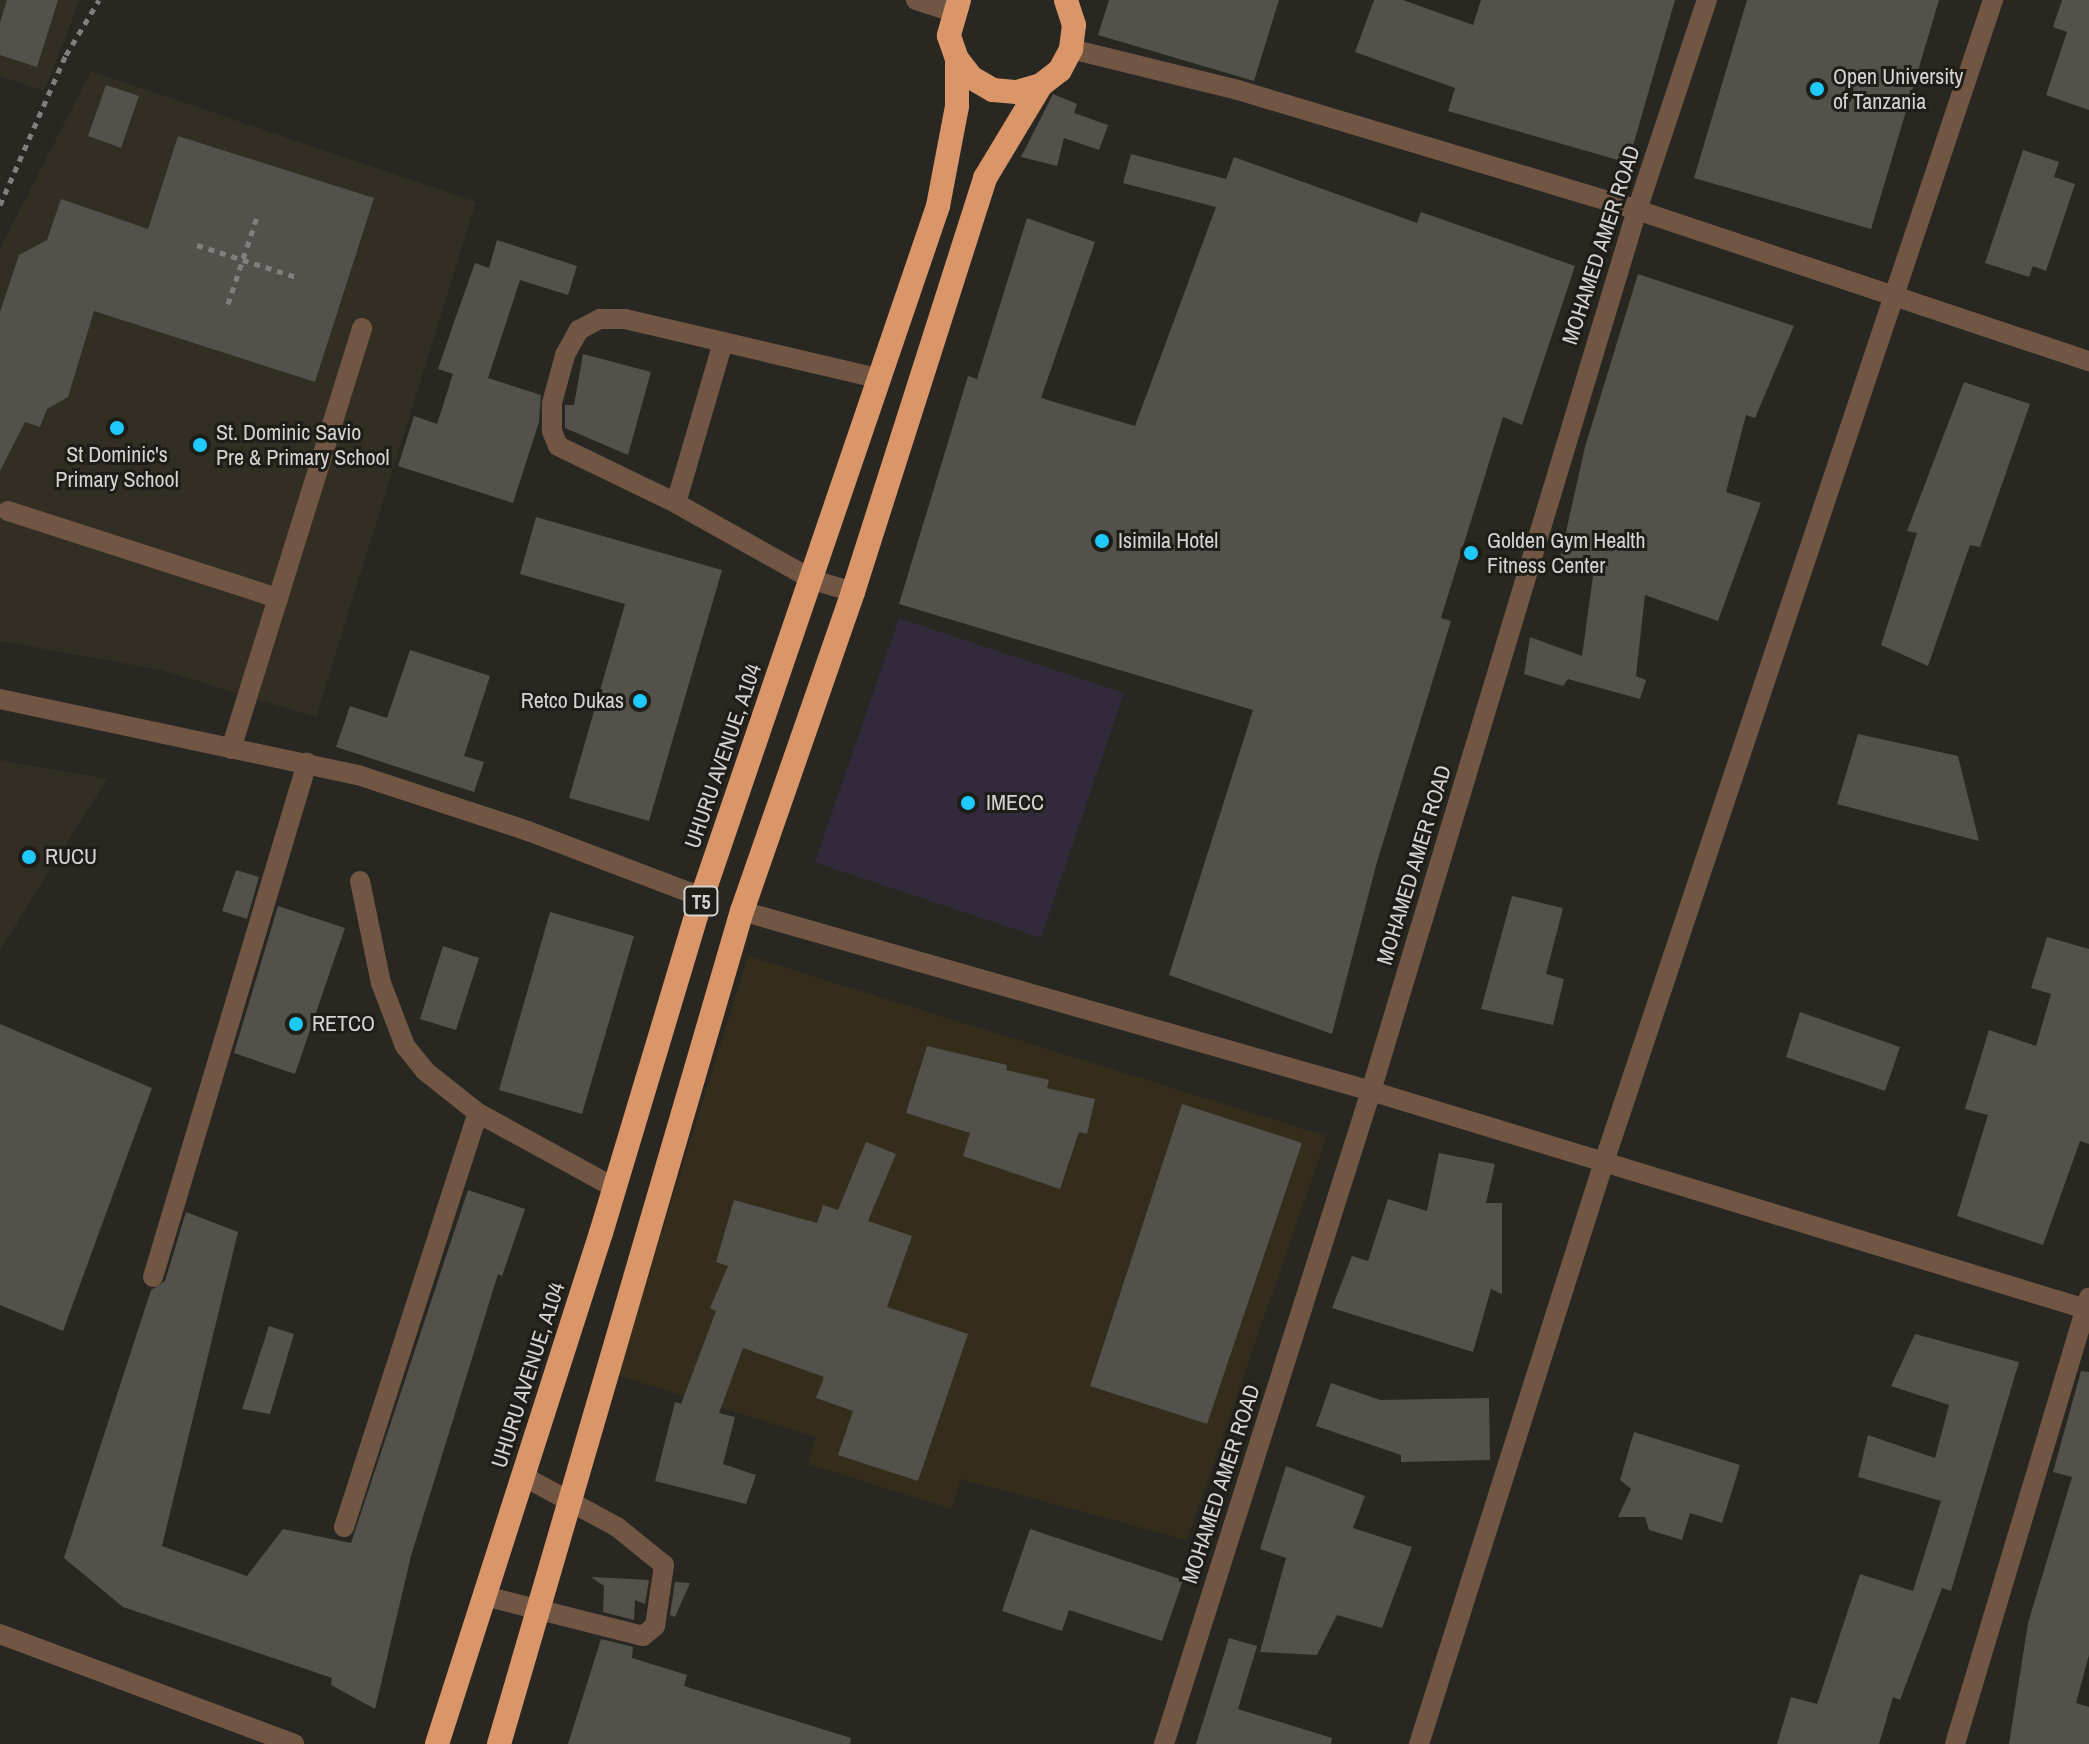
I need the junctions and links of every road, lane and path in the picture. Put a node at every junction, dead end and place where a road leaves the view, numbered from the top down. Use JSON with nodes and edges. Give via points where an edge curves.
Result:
{"nodes":[{"id":1,"x":99,"y":0,"type":"edge"},
{"id":2,"x":916,"y":0,"type":"edge"},
{"id":3,"x":1066,"y":0,"type":"edge"},
{"id":4,"x":1072,"y":0,"type":"edge"},
{"id":5,"x":1707,"y":0,"type":"edge"},
{"id":6,"x":1993,"y":0,"type":"edge"},
{"id":7,"x":956,"y":6,"type":"edge"},
{"id":8,"x":1072,"y":37,"type":"junction"},
{"id":9,"x":957,"y":59,"type":"junction"},
{"id":10,"x":1041,"y":85,"type":"junction"},
{"id":11,"x":0,"y":205,"type":"edge"},
{"id":12,"x":1637,"y":210,"type":"junction"},
{"id":13,"x":257,"y":217,"type":"dead end"},
{"id":14,"x":197,"y":245,"type":"dead end"},
{"id":15,"x":243,"y":261,"type":"junction"},
{"id":16,"x":296,"y":277,"type":"dead end"},
{"id":17,"x":1895,"y":294,"type":"junction"},
{"id":18,"x":228,"y":304,"type":"dead end"},
{"id":19,"x":362,"y":328,"type":"dead end"},
{"id":20,"x":723,"y":342,"type":"junction"},
{"id":21,"x":2089,"y":361,"type":"edge"},
{"id":22,"x":880,"y":379,"type":"junction"},
{"id":23,"x":676,"y":503,"type":"junction"},
{"id":24,"x":8,"y":511,"type":"dead end"},
{"id":25,"x":813,"y":580,"type":"junction"},
{"id":26,"x":853,"y":592,"type":"junction"},
{"id":27,"x":278,"y":598,"type":"junction"},
{"id":28,"x":0,"y":699,"type":"edge"},
{"id":29,"x":231,"y":749,"type":"junction"},
{"id":30,"x":307,"y":763,"type":"junction"},
{"id":31,"x":360,"y":881,"type":"dead end"},
{"id":32,"x":702,"y":897,"type":"junction"},
{"id":33,"x":742,"y":911,"type":"junction"},
{"id":34,"x":1371,"y":1091,"type":"junction"},
{"id":35,"x":478,"y":1113,"type":"junction"},
{"id":36,"x":1603,"y":1165,"type":"junction"},
{"id":37,"x":613,"y":1187,"type":"junction"},
{"id":38,"x":153,"y":1277,"type":"dead end"},
{"id":39,"x":2088,"y":1306,"type":"edge"},
{"id":40,"x":523,"y":1476,"type":"junction"},
{"id":41,"x":569,"y":1497,"type":"junction"},
{"id":42,"x":344,"y":1527,"type":"dead end"},
{"id":43,"x":485,"y":1596,"type":"junction"},
{"id":44,"x":536,"y":1612,"type":"junction"},
{"id":45,"x":0,"y":1634,"type":"edge"},
{"id":46,"x":294,"y":1744,"type":"edge"},
{"id":47,"x":437,"y":1744,"type":"edge"},
{"id":48,"x":499,"y":1744,"type":"edge"},
{"id":49,"x":1164,"y":1744,"type":"edge"},
{"id":50,"x":1419,"y":1744,"type":"edge"},
{"id":51,"x":1955,"y":1744,"type":"edge"}],
"edges":[{"from":1,"to":11,"type":"path","via":[[66,55]]},
{"from":2,"to":7,"type":"street"},
{"from":3,"to":8,"type":"highway"},
{"from":4,"to":8,"type":"highway"},
{"from":5,"to":12,"type":"street","name":"MOHAMED AMER ROAD"},
{"from":6,"to":17,"type":"street"},
{"from":7,"to":9,"type":"highway","name":"UHURU AVENUE, A104","via":[[949,36]]},
{"from":8,"to":10,"type":"highway","via":[[1060,70]]},
{"from":8,"to":12,"type":"street"},
{"from":9,"to":10,"type":"highway","via":[[972,78],[993,90],[1017,92]]},
{"from":9,"to":22,"type":"highway","name":"UHURU AVENUE, A104","number":"T5","via":[[949,161]]},
{"from":10,"to":26,"type":"highway","number":"T5","via":[[985,178]]},
{"from":12,"to":17,"type":"street"},
{"from":12,"to":34,"type":"street","name":"MOHAMED AMER ROAD"},
{"from":13,"to":15,"type":"path"},
{"from":14,"to":15,"type":"path"},
{"from":15,"to":16,"type":"path"},
{"from":15,"to":18,"type":"path"},
{"from":17,"to":21,"type":"street"},
{"from":17,"to":36,"type":"street"},
{"from":19,"to":27,"type":"street"},
{"from":20,"to":22,"type":"street"},
{"from":20,"to":23,"type":"street"},
{"from":20,"to":23,"type":"street","via":[[625,319],[600,319],[579,330],[565,355],[552,403],[558,446]]},
{"from":22,"to":25,"type":"highway","name":"UHURU AVENUE, A104","number":"T5"},
{"from":23,"to":25,"type":"street"},
{"from":24,"to":27,"type":"street"},
{"from":25,"to":26,"type":"street"},
{"from":25,"to":32,"type":"highway","name":"UHURU AVENUE, A104","number":"T5"},
{"from":26,"to":33,"type":"highway","number":"T5"},
{"from":27,"to":29,"type":"street"},
{"from":28,"to":29,"type":"street"},
{"from":29,"to":30,"type":"street"},
{"from":30,"to":32,"type":"street","via":[[528,831]]},
{"from":30,"to":38,"type":"street"},
{"from":31,"to":35,"type":"street","via":[[381,983],[405,1046],[425,1071]]},
{"from":32,"to":37,"type":"highway","name":"UHURU AVENUE, A104","number":"T5"},
{"from":33,"to":34,"type":"street"},
{"from":33,"to":41,"type":"highway","number":"T5"},
{"from":34,"to":36,"type":"street"},
{"from":34,"to":49,"type":"street","name":"MOHAMED AMER ROAD"},
{"from":35,"to":37,"type":"street"},
{"from":35,"to":42,"type":"street"},
{"from":36,"to":39,"type":"street"},
{"from":36,"to":50,"type":"street"},
{"from":37,"to":40,"type":"highway","name":"UHURU AVENUE, A104","number":"T5"},
{"from":39,"to":51,"type":"street"},
{"from":40,"to":41,"type":"street"},
{"from":40,"to":43,"type":"highway","name":"UHURU AVENUE, A104","number":"T5"},
{"from":41,"to":44,"type":"highway","number":"T5"},
{"from":41,"to":44,"type":"street","via":[[664,1565],[655,1626],[643,1636]]},
{"from":43,"to":44,"type":"street"},
{"from":43,"to":47,"type":"highway","name":"UHURU AVENUE, A104","number":"T5"},
{"from":44,"to":48,"type":"highway","number":"T5"},
{"from":45,"to":46,"type":"street"}]}
